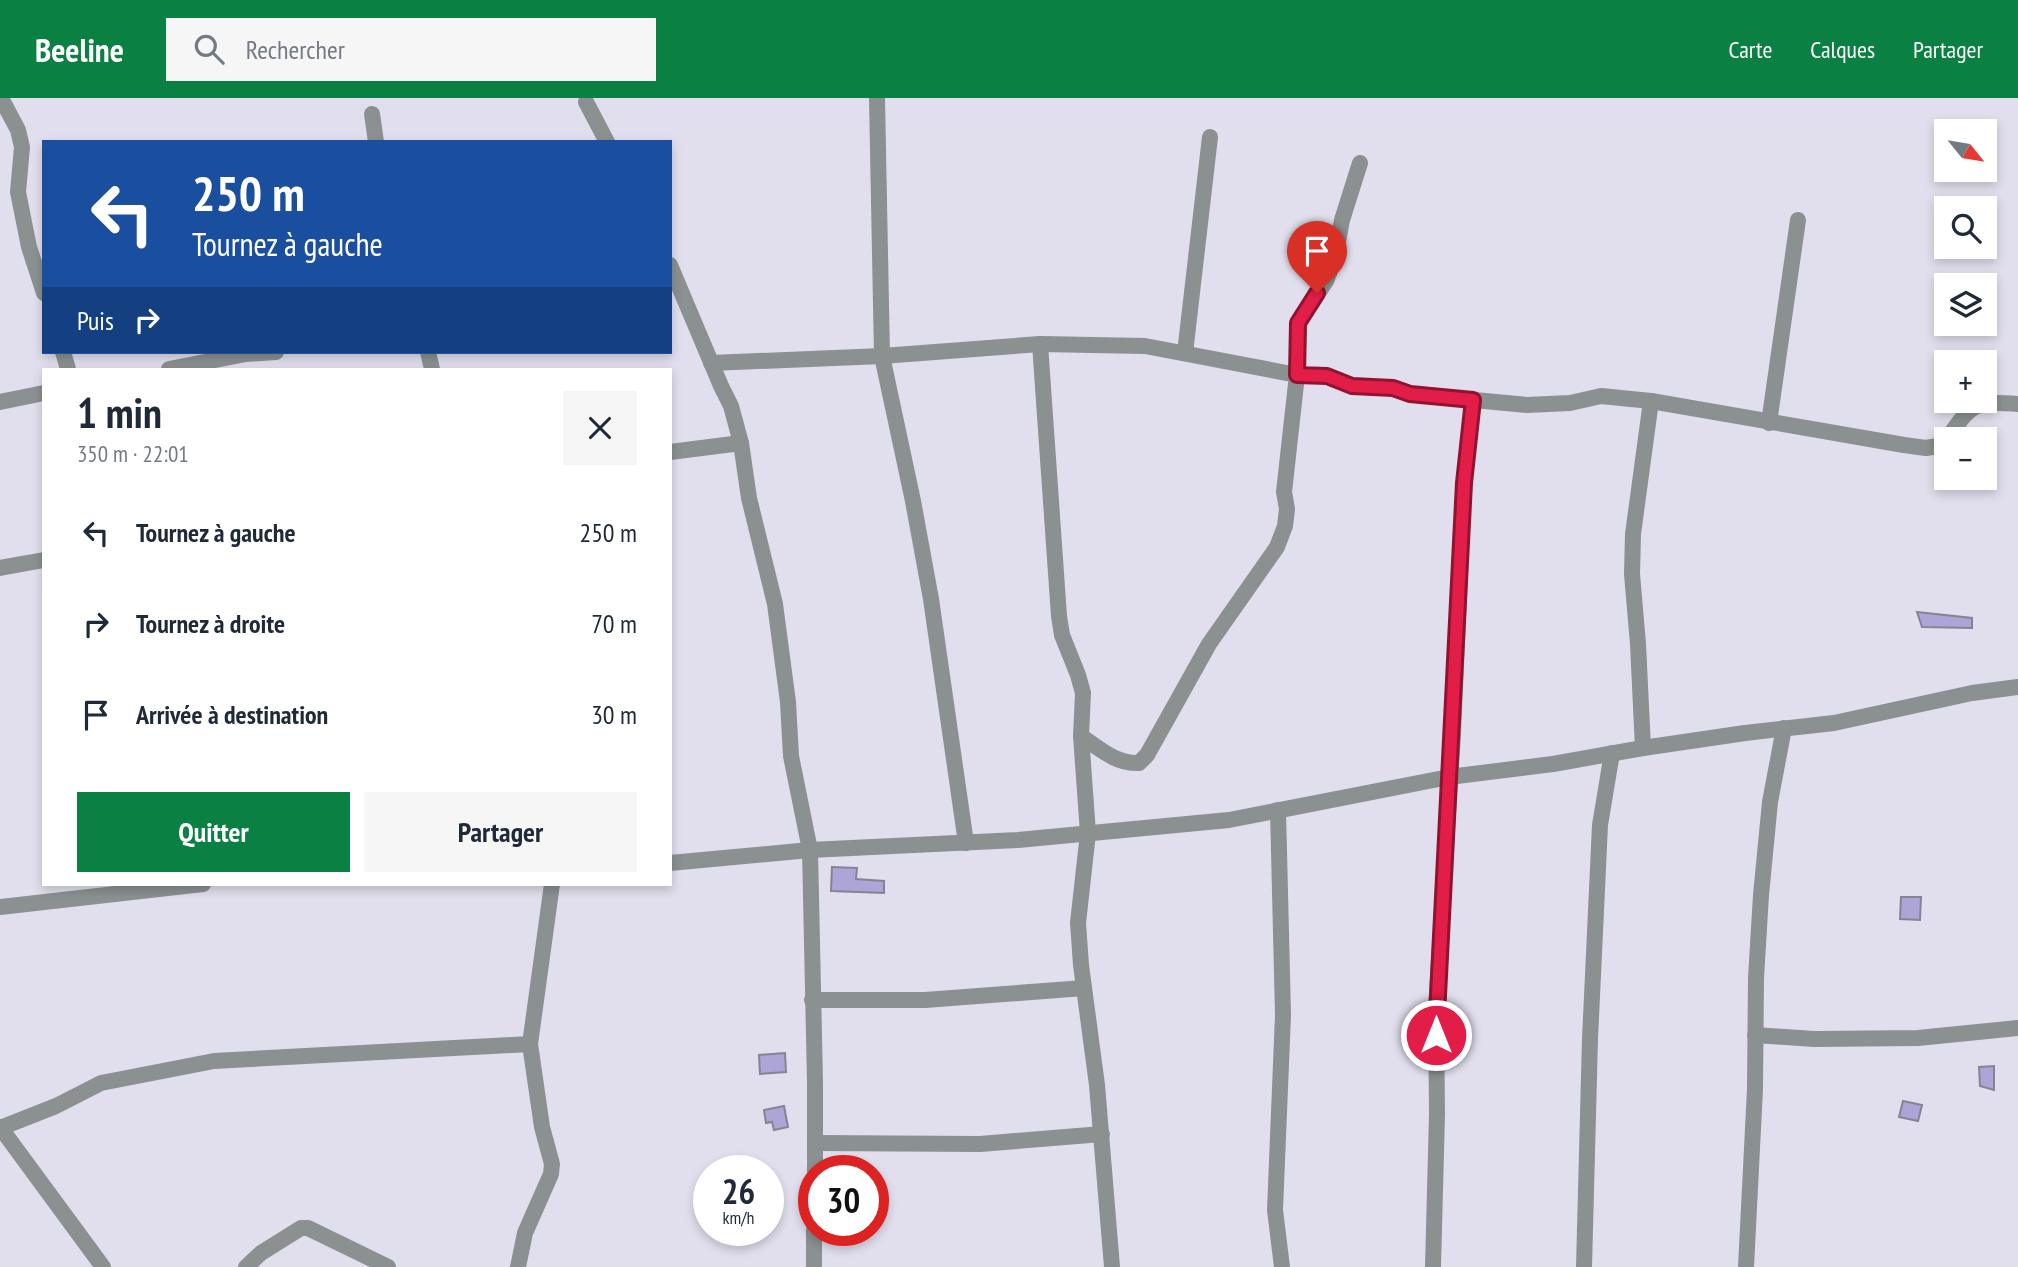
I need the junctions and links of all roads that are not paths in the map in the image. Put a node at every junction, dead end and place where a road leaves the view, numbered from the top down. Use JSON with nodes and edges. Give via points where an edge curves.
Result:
{"nodes":[{"id":1,"x":1,"y":98,"type":"edge"},
{"id":2,"x":877,"y":98,"type":"edge"},
{"id":3,"x":586,"y":102,"type":"dead end"},
{"id":4,"x":372,"y":114,"type":"dead end"},
{"id":5,"x":1210,"y":137,"type":"dead end"},
{"id":6,"x":376,"y":140,"type":"edge"},
{"id":7,"x":606,"y":140,"type":"edge"},
{"id":8,"x":1360,"y":163,"type":"dead end"},
{"id":9,"x":1798,"y":220,"type":"dead end"},
{"id":10,"x":672,"y":270,"type":"edge"},
{"id":11,"x":42,"y":287,"type":"edge"},
{"id":12,"x":1040,"y":344,"type":"junction"},
{"id":13,"x":1185,"y":353,"type":"junction"},
{"id":14,"x":270,"y":354,"type":"edge"},
{"id":15,"x":882,"y":356,"type":"junction"},
{"id":16,"x":247,"y":362,"type":"edge"},
{"id":17,"x":711,"y":363,"type":"junction"},
{"id":18,"x":180,"y":368,"type":"edge"},
{"id":19,"x":1297,"y":375,"type":"junction"},
{"id":20,"x":42,"y":393,"type":"edge"},
{"id":21,"x":1473,"y":400,"type":"junction"},
{"id":22,"x":1651,"y":401,"type":"junction"},
{"id":23,"x":0,"y":402,"type":"edge"},
{"id":24,"x":2018,"y":404,"type":"edge"},
{"id":25,"x":1769,"y":423,"type":"junction"},
{"id":26,"x":1956,"y":427,"type":"edge"},
{"id":27,"x":741,"y":443,"type":"junction"},
{"id":28,"x":1934,"y":447,"type":"edge"},
{"id":29,"x":672,"y":452,"type":"edge"},
{"id":30,"x":42,"y":559,"type":"edge"},
{"id":31,"x":0,"y":568,"type":"edge"},
{"id":32,"x":2018,"y":687,"type":"edge"},
{"id":33,"x":1784,"y":728,"type":"junction"},
{"id":34,"x":1082,"y":736,"type":"junction"},
{"id":35,"x":1643,"y":748,"type":"junction"},
{"id":36,"x":1612,"y":753,"type":"junction"},
{"id":37,"x":1449,"y":777,"type":"junction"},
{"id":38,"x":1279,"y":810,"type":"junction"},
{"id":39,"x":1088,"y":833,"type":"junction"},
{"id":40,"x":966,"y":843,"type":"junction"},
{"id":41,"x":810,"y":850,"type":"junction"},
{"id":42,"x":672,"y":863,"type":"edge"},
{"id":43,"x":185,"y":886,"type":"edge"},
{"id":44,"x":552,"y":886,"type":"edge"},
{"id":45,"x":0,"y":907,"type":"edge"},
{"id":46,"x":1084,"y":988,"type":"junction"},
{"id":47,"x":812,"y":1000,"type":"junction"},
{"id":48,"x":2018,"y":1028,"type":"edge"},
{"id":49,"x":1755,"y":1035,"type":"junction"},
{"id":50,"x":530,"y":1044,"type":"junction"},
{"id":51,"x":0,"y":1127,"type":"edge"},
{"id":52,"x":1102,"y":1134,"type":"junction"},
{"id":53,"x":815,"y":1143,"type":"junction"},
{"id":54,"x":815,"y":1155,"type":"edge"},
{"id":55,"x":814,"y":1246,"type":"edge"},
{"id":56,"x":103,"y":1267,"type":"edge"},
{"id":57,"x":246,"y":1267,"type":"edge"},
{"id":58,"x":388,"y":1267,"type":"edge"},
{"id":59,"x":518,"y":1267,"type":"edge"},
{"id":60,"x":814,"y":1267,"type":"edge"},
{"id":61,"x":1112,"y":1267,"type":"edge"},
{"id":62,"x":1282,"y":1267,"type":"edge"},
{"id":63,"x":1433,"y":1267,"type":"edge"},
{"id":64,"x":1584,"y":1267,"type":"edge"},
{"id":65,"x":1746,"y":1267,"type":"edge"}],
"edges":[{"from":1,"to":11,"type":"street","via":[[22,147],[18,192]]},
{"from":2,"to":15,"type":"street"},
{"from":3,"to":7,"type":"street"},
{"from":4,"to":6,"type":"street"},
{"from":5,"to":13,"type":"street"},
{"from":8,"to":19,"type":"street","via":[[1335,258],[1326,281],[1298,323]]},
{"from":9,"to":25,"type":"street"},
{"from":10,"to":17,"type":"street"},
{"from":12,"to":13,"type":"street","via":[[1145,346]]},
{"from":12,"to":15,"type":"street"},
{"from":12,"to":34,"type":"street","via":[[1059,615],[1083,693]]},
{"from":13,"to":19,"type":"street"},
{"from":14,"to":16,"type":"street"},
{"from":15,"to":17,"type":"street"},
{"from":15,"to":40,"type":"street","via":[[931,599]]},
{"from":16,"to":18,"type":"street"},
{"from":17,"to":27,"type":"street","via":[[732,406]]},
{"from":19,"to":21,"type":"street"},
{"from":19,"to":34,"type":"street","via":[[1284,492],[1287,509],[1277,547],[1209,644],[1139,763],[1114,758]]},
{"from":20,"to":23,"type":"street"},
{"from":21,"to":22,"type":"street","via":[[1527,405],[1601,396]]},
{"from":21,"to":37,"type":"street","via":[[1464,483]]},
{"from":22,"to":25,"type":"street"},
{"from":22,"to":35,"type":"street","via":[[1632,574]]},
{"from":24,"to":26,"type":"street","via":[[1986,402],[1970,408]]},
{"from":25,"to":28,"type":"street"},
{"from":27,"to":29,"type":"street"},
{"from":27,"to":41,"type":"street","via":[[749,498],[775,604],[791,756]]},
{"from":30,"to":31,"type":"street"},
{"from":32,"to":33,"type":"street","via":[[1834,723]]},
{"from":33,"to":35,"type":"street"},
{"from":33,"to":49,"type":"street","via":[[1770,802],[1761,894]]},
{"from":34,"to":39,"type":"street"},
{"from":35,"to":36,"type":"street"},
{"from":36,"to":37,"type":"street"},
{"from":36,"to":64,"type":"street","via":[[1600,825]]},
{"from":37,"to":38,"type":"street"},
{"from":37,"to":63,"type":"street","via":[[1436,1009]]},
{"from":38,"to":39,"type":"street","via":[[1229,820]]},
{"from":38,"to":62,"type":"street","via":[[1283,1015],[1275,1210]]},
{"from":39,"to":40,"type":"street"},
{"from":39,"to":46,"type":"street","via":[[1078,923]]},
{"from":40,"to":41,"type":"street"},
{"from":41,"to":42,"type":"street"},
{"from":41,"to":47,"type":"street"},
{"from":43,"to":45,"type":"street"},
{"from":44,"to":50,"type":"street"},
{"from":46,"to":47,"type":"street","via":[[925,1000]]},
{"from":46,"to":52,"type":"street"},
{"from":47,"to":53,"type":"street"},
{"from":48,"to":49,"type":"street","via":[[1918,1038]]},
{"from":49,"to":65,"type":"street"},
{"from":50,"to":51,"type":"street","via":[[214,1060],[101,1083]]},
{"from":50,"to":59,"type":"street","via":[[552,1164],[525,1233]]},
{"from":51,"to":56,"type":"street"},
{"from":52,"to":53,"type":"street","via":[[980,1144]]},
{"from":52,"to":61,"type":"street"},
{"from":53,"to":54,"type":"street"},
{"from":55,"to":60,"type":"street"},
{"from":57,"to":58,"type":"street","via":[[301,1228]]}]}
